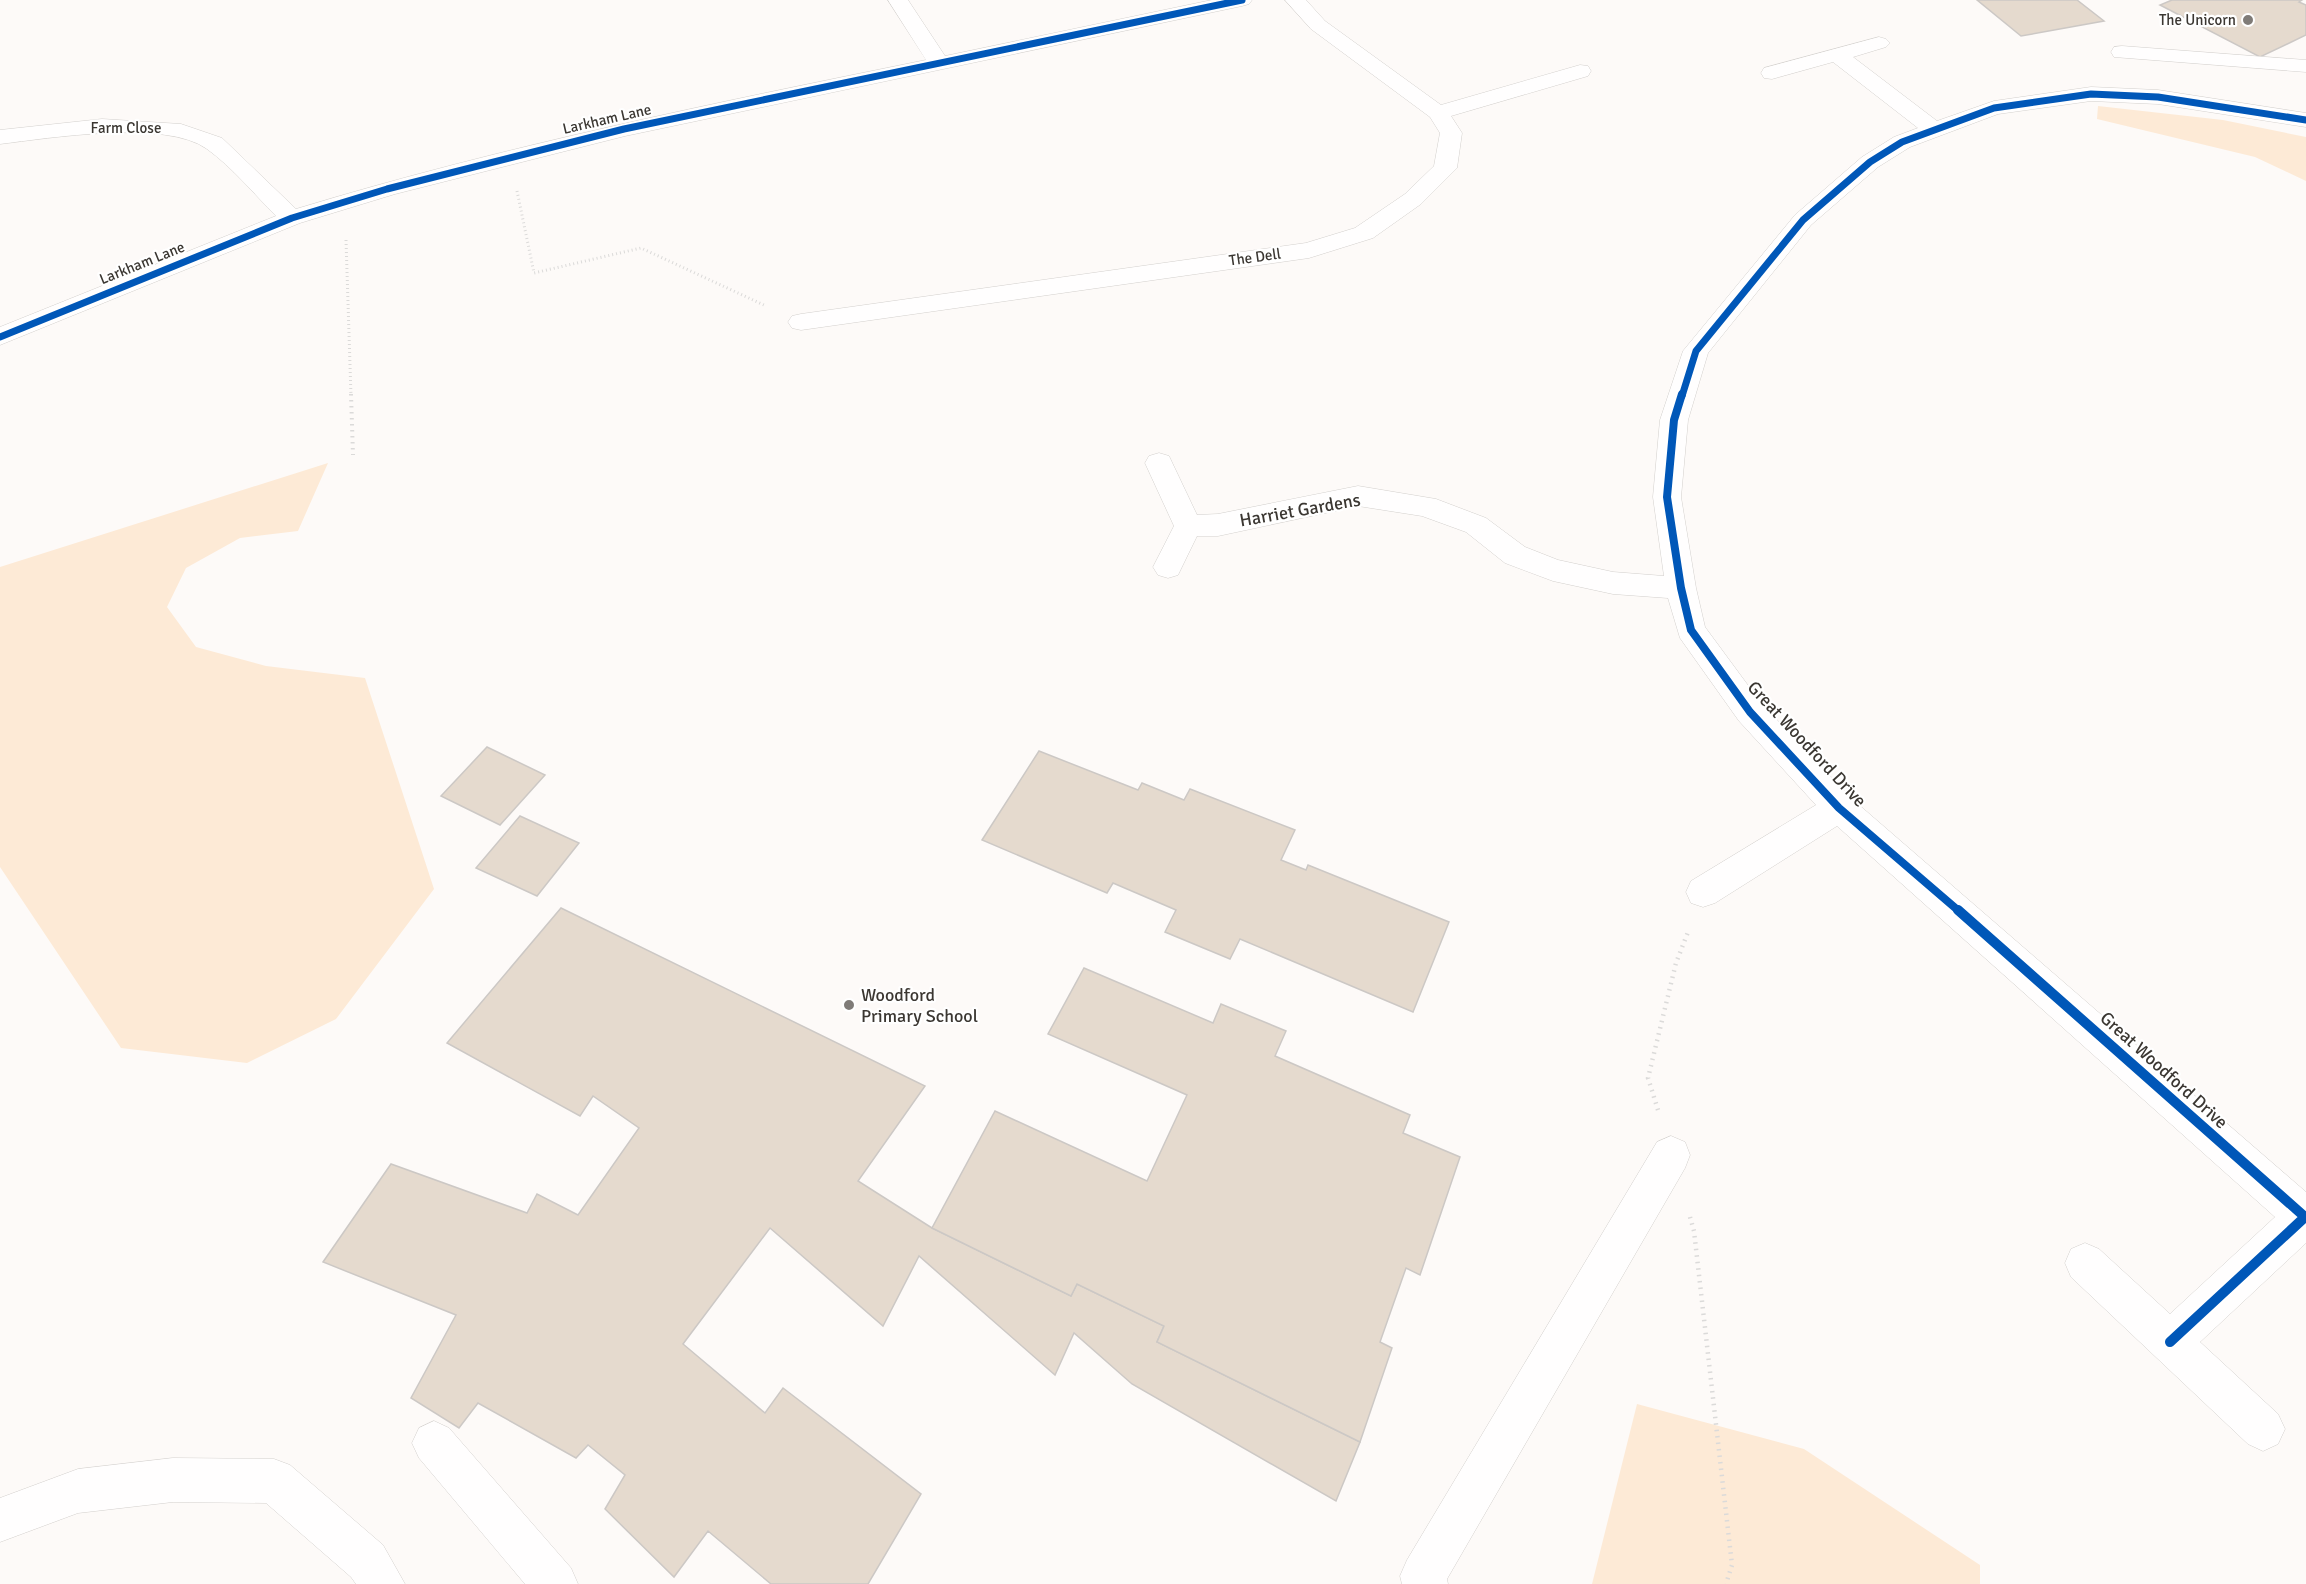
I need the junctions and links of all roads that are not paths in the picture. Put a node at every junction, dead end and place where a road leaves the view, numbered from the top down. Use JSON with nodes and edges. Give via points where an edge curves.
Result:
{"nodes":[{"id":1,"x":898,"y":0,"type":"edge"},
{"id":2,"x":1242,"y":0,"type":"edge"},
{"id":3,"x":1295,"y":0,"type":"edge"},
{"id":4,"x":1879,"y":43,"type":"dead end"},
{"id":5,"x":2122,"y":52,"type":"dead end"},
{"id":6,"x":1837,"y":55,"type":"junction"},
{"id":7,"x":939,"y":63,"type":"junction"},
{"id":8,"x":2306,"y":66,"type":"edge"},
{"id":9,"x":1580,"y":71,"type":"dead end"},
{"id":10,"x":1772,"y":73,"type":"dead end"},
{"id":11,"x":1438,"y":113,"type":"junction"},
{"id":12,"x":2306,"y":120,"type":"edge"},
{"id":13,"x":1933,"y":129,"type":"junction"},
{"id":14,"x":0,"y":137,"type":"edge"},
{"id":15,"x":292,"y":218,"type":"junction"},
{"id":16,"x":801,"y":322,"type":"road end"},
{"id":17,"x":0,"y":337,"type":"edge"},
{"id":18,"x":1159,"y":463,"type":"dead end"},
{"id":19,"x":1188,"y":526,"type":"junction"},
{"id":20,"x":1168,"y":567,"type":"dead end"},
{"id":21,"x":1681,"y":588,"type":"junction"},
{"id":22,"x":1839,"y":808,"type":"junction"},
{"id":23,"x":1703,"y":892,"type":"road end"},
{"id":24,"x":1671,"y":1155,"type":"road end"},
{"id":25,"x":2305,"y":1218,"type":"edge"},
{"id":26,"x":2085,"y":1263,"type":"dead end"},
{"id":27,"x":2170,"y":1342,"type":"junction"},
{"id":28,"x":2264,"y":1429,"type":"dead end"},
{"id":29,"x":434,"y":1443,"type":"dead end"},
{"id":30,"x":0,"y":1520,"type":"edge"},
{"id":31,"x":382,"y":1584,"type":"edge"},
{"id":32,"x":555,"y":1584,"type":"edge"},
{"id":33,"x":1425,"y":1584,"type":"edge"}],
"edges":[{"from":1,"to":7,"type":"street"},
{"from":2,"to":7,"type":"street","name":"Larkham Lane","via":[[1116,16]]},
{"from":3,"to":11,"type":"street","via":[[1318,25]]},
{"from":4,"to":6,"type":"street"},
{"from":5,"to":8,"type":"street"},
{"from":6,"to":10,"type":"street"},
{"from":6,"to":13,"type":"street"},
{"from":7,"to":15,"type":"street","name":"Larkham Lane","via":[[624,129]]},
{"from":9,"to":11,"type":"street"},
{"from":11,"to":16,"type":"street","name":"The Dell","via":[[1450,133],[1445,168],[1413,199],[1365,233],[1309,250]]},
{"from":12,"to":13,"type":"street","name":"Great Woodford Drive","via":[[2158,97],[2091,94],[1994,108]]},
{"from":13,"to":21,"type":"street","name":"Great Woodford Drive","via":[[1870,162],[1803,220],[1696,351],[1674,420],[1667,497]]},
{"from":14,"to":15,"type":"street","name":"Farm Close","via":[[102,126],[173,129],[214,143]]},
{"from":15,"to":17,"type":"street","name":"Larkham Lane"},
{"from":18,"to":19,"type":"street"},
{"from":19,"to":20,"type":"street"},
{"from":19,"to":21,"type":"street","name":"Harriet Gardens","via":[[1218,525],[1358,496],[1436,510],[1476,525],[1515,555],[1553,570],[1613,584]]},
{"from":21,"to":22,"type":"street","name":"Great Woodford Drive","via":[[1691,630],[1750,712]]},
{"from":22,"to":23,"type":"street"},
{"from":22,"to":25,"type":"street","name":"Great Woodford Drive"},
{"from":24,"to":33,"type":"street","via":[[1423,1576]]},
{"from":25,"to":27,"type":"street","name":"Great Woodford Drive"},
{"from":26,"to":27,"type":"street"},
{"from":27,"to":28,"type":"street"},
{"from":29,"to":32,"type":"street"},
{"from":30,"to":31,"type":"street","via":[[78,1491],[174,1480],[274,1480],[367,1561]]}]}
